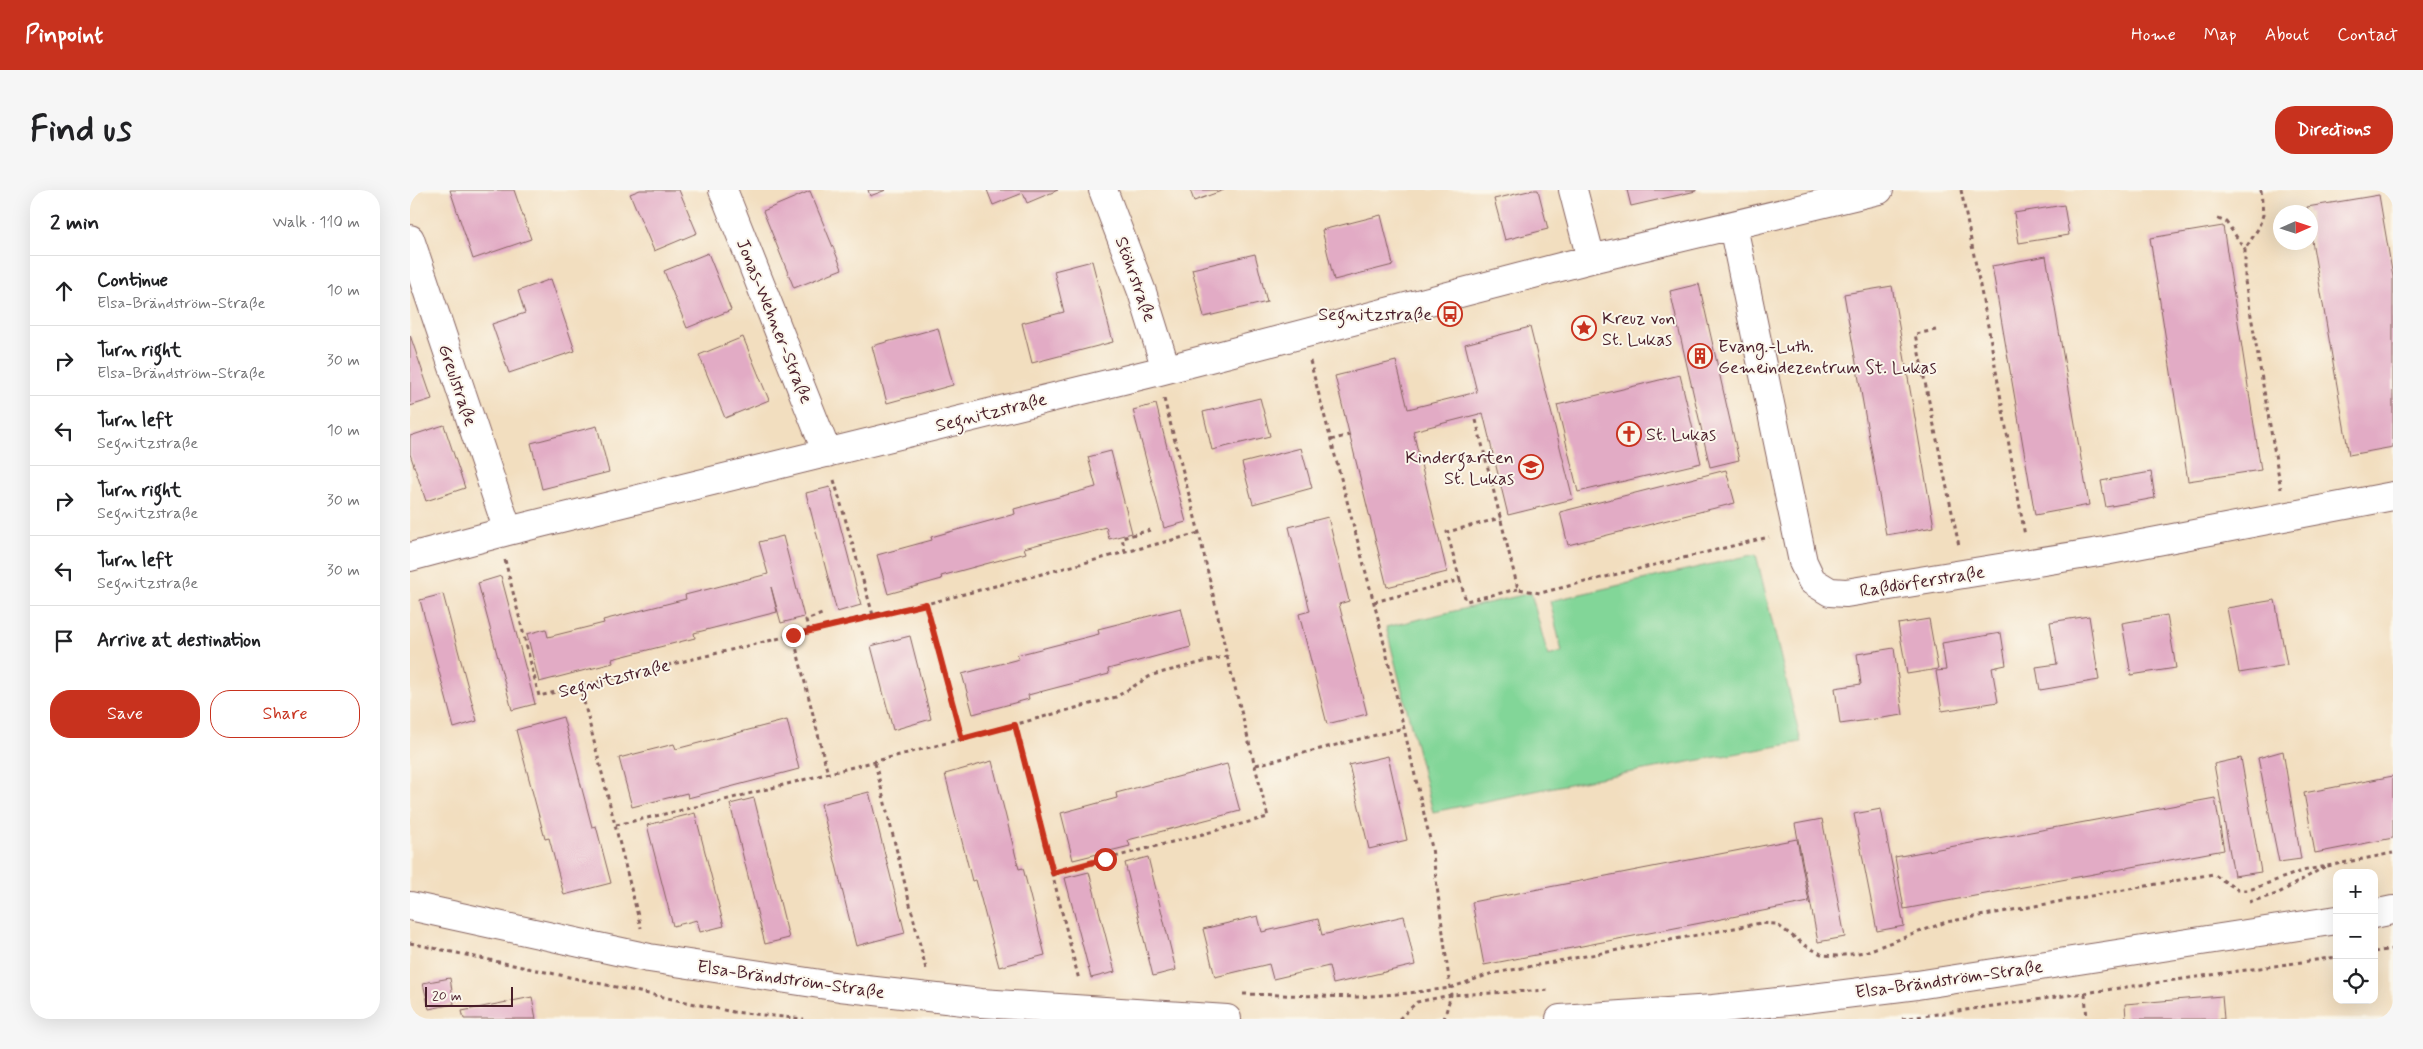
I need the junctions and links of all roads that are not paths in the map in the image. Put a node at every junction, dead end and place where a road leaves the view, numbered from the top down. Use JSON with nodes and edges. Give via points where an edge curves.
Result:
{"nodes":[{"id":1,"x":723,"y":190,"type":"edge"},
{"id":2,"x":1103,"y":190,"type":"edge"},
{"id":3,"x":1573,"y":190,"type":"edge"},
{"id":4,"x":1878,"y":190,"type":"edge"},
{"id":5,"x":1733,"y":226,"type":"junction"},
{"id":6,"x":410,"y":238,"type":"edge"},
{"id":7,"x":1591,"y":259,"type":"junction"},
{"id":8,"x":1161,"y":370,"type":"junction"},
{"id":9,"x":827,"y":453,"type":"junction"},
{"id":10,"x":2393,"y":496,"type":"edge"},
{"id":11,"x":503,"y":532,"type":"junction"},
{"id":12,"x":410,"y":557,"type":"edge"},
{"id":13,"x":410,"y":906,"type":"edge"},
{"id":14,"x":2393,"y":910,"type":"edge"},
{"id":15,"x":2378,"y":913,"type":"edge"},
{"id":16,"x":2333,"y":921,"type":"edge"},
{"id":17,"x":980,"y":1011,"type":"edge"},
{"id":18,"x":1227,"y":1019,"type":"edge"},
{"id":19,"x":1560,"y":1019,"type":"edge"}],
"edges":[{"from":1,"to":9,"type":"street","name":"Jonas-Wehner-Straße"},
{"from":2,"to":8,"type":"street","name":"Stöhrstraße","via":[[1142,292]]},
{"from":3,"to":7,"type":"street"},
{"from":4,"to":5,"type":"street","name":"Segnitzstraße"},
{"from":5,"to":7,"type":"street","name":"Segnitzstraße"},
{"from":5,"to":10,"type":"street","name":"Raßdörferstraße","via":[[1803,562],[1812,581],[1830,592],[1846,593],[2105,551]]},
{"from":6,"to":11,"type":"street","name":"Greulstraße"},
{"from":7,"to":8,"type":"street","name":"Segnitzstraße"},
{"from":8,"to":9,"type":"street","name":"Segnitzstraße"},
{"from":9,"to":11,"type":"street","name":"Segnitzstraße"},
{"from":11,"to":12,"type":"street","name":"Segnitzstraße"},
{"from":13,"to":17,"type":"street","name":"Elsa-Brändström-Straße","via":[[649,958]]},
{"from":14,"to":15,"type":"street"},
{"from":16,"to":19,"type":"street","name":"Elsa-Brändström-Straße","via":[[1807,999]]},
{"from":17,"to":18,"type":"street","name":"Elsa-Brändström-Straße"}]}
